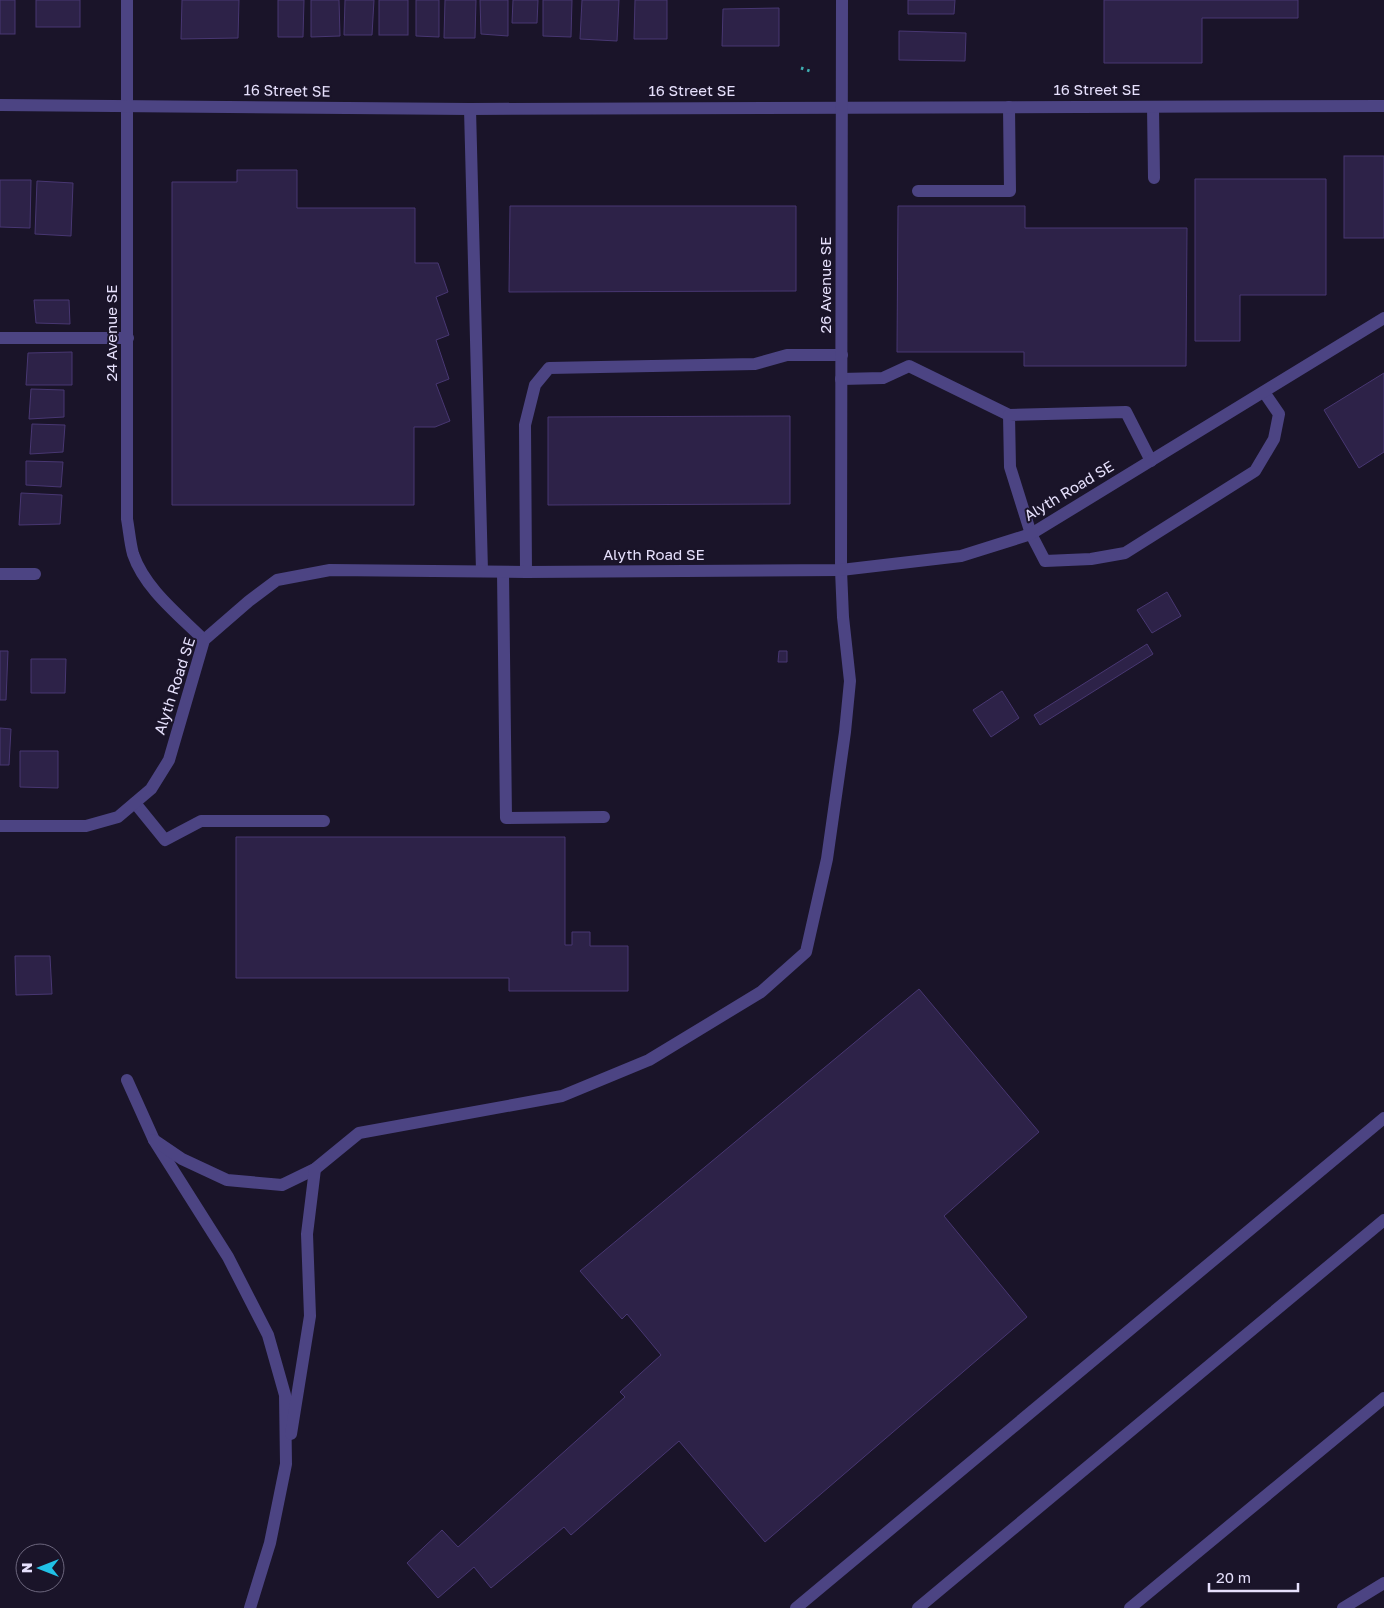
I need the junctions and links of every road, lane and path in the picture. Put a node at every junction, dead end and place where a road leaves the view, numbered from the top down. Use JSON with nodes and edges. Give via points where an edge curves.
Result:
{"nodes":[{"id":1,"x":127,"y":0,"type":"edge"},
{"id":2,"x":842,"y":0,"type":"edge"},
{"id":3,"x":801,"y":68,"type":"dead end"},
{"id":4,"x":810,"y":71,"type":"dead end"},
{"id":5,"x":0,"y":105,"type":"edge"},
{"id":6,"x":127,"y":106,"type":"junction"},
{"id":7,"x":1384,"y":106,"type":"edge"},
{"id":8,"x":842,"y":107,"type":"junction"},
{"id":9,"x":1009,"y":107,"type":"junction"},
{"id":10,"x":1153,"y":107,"type":"junction"},
{"id":11,"x":470,"y":109,"type":"junction"},
{"id":12,"x":1154,"y":178,"type":"dead end"},
{"id":13,"x":918,"y":191,"type":"dead end"},
{"id":14,"x":1384,"y":318,"type":"edge"},
{"id":15,"x":0,"y":338,"type":"edge"},
{"id":16,"x":128,"y":338,"type":"junction"},
{"id":17,"x":842,"y":354,"type":"junction"},
{"id":18,"x":841,"y":378,"type":"junction"},
{"id":19,"x":1264,"y":392,"type":"junction"},
{"id":20,"x":1009,"y":415,"type":"junction"},
{"id":21,"x":1151,"y":461,"type":"junction"},
{"id":22,"x":1031,"y":534,"type":"junction"},
{"id":23,"x":841,"y":570,"type":"junction"},
{"id":24,"x":482,"y":572,"type":"junction"},
{"id":25,"x":503,"y":572,"type":"junction"},
{"id":26,"x":526,"y":572,"type":"junction"},
{"id":27,"x":0,"y":574,"type":"edge"},
{"id":28,"x":35,"y":574,"type":"dead end"},
{"id":29,"x":204,"y":640,"type":"junction"},
{"id":30,"x":135,"y":803,"type":"junction"},
{"id":31,"x":604,"y":817,"type":"dead end"},
{"id":32,"x":324,"y":821,"type":"dead end"},
{"id":33,"x":0,"y":826,"type":"edge"},
{"id":34,"x":127,"y":1080,"type":"dead end"},
{"id":35,"x":1384,"y":1118,"type":"edge"},
{"id":36,"x":154,"y":1140,"type":"junction"},
{"id":37,"x":315,"y":1169,"type":"junction"},
{"id":38,"x":1384,"y":1220,"type":"edge"},
{"id":39,"x":1384,"y":1398,"type":"edge"},
{"id":40,"x":286,"y":1464,"type":"junction"},
{"id":41,"x":1384,"y":1583,"type":"edge"},
{"id":42,"x":250,"y":1608,"type":"edge"},
{"id":43,"x":796,"y":1608,"type":"edge"},
{"id":44,"x":918,"y":1608,"type":"edge"},
{"id":45,"x":1130,"y":1608,"type":"edge"},
{"id":46,"x":1343,"y":1608,"type":"edge"}],
"edges":[{"from":1,"to":6,"type":"street","name":"24 Avenue SE"},
{"from":2,"to":8,"type":"street","name":"26 Avenue SE"},
{"from":3,"to":4,"type":"path"},
{"from":5,"to":6,"type":"street","name":"16 Street SE"},
{"from":6,"to":11,"type":"street","name":"16 Street SE"},
{"from":6,"to":16,"type":"street","name":"24 Avenue SE"},
{"from":7,"to":10,"type":"street","name":"16 Street SE"},
{"from":8,"to":9,"type":"street","name":"16 Street SE"},
{"from":8,"to":11,"type":"street","name":"16 Street SE"},
{"from":8,"to":17,"type":"street","name":"26 Avenue SE"},
{"from":9,"to":10,"type":"street","name":"16 Street SE"},
{"from":9,"to":13,"type":"street","via":[[1010,191]]},
{"from":10,"to":12,"type":"street"},
{"from":11,"to":24,"type":"street"},
{"from":14,"to":19,"type":"street","name":"Alyth Road SE"},
{"from":15,"to":16,"type":"street"},
{"from":16,"to":29,"type":"street","name":"24 Avenue SE","via":[[127,520],[133,554],[161,597]]},
{"from":17,"to":18,"type":"street","name":"26 Avenue SE"},
{"from":17,"to":26,"type":"street","via":[[787,355],[756,364],[549,368],[535,385],[526,425]]},
{"from":18,"to":20,"type":"street","via":[[883,378],[909,366]]},
{"from":18,"to":23,"type":"street","name":"26 Avenue SE"},
{"from":19,"to":21,"type":"street","name":"Alyth Road SE"},
{"from":19,"to":22,"type":"street","via":[[1279,414],[1274,439],[1255,471],[1125,553],[1091,559],[1045,561]]},
{"from":20,"to":21,"type":"street","via":[[1126,412]]},
{"from":20,"to":22,"type":"street","via":[[1010,467]]},
{"from":21,"to":22,"type":"street","name":"Alyth Road SE"},
{"from":22,"to":23,"type":"street","name":"Alyth Road SE","via":[[961,556]]},
{"from":23,"to":26,"type":"street","name":"Alyth Road SE"},
{"from":23,"to":37,"type":"street","name":"26 Avenue SE","via":[[850,681],[827,859],[806,952],[761,992],[649,1060],[562,1096],[359,1133]]},
{"from":24,"to":25,"type":"street","name":"Alyth Road SE"},
{"from":24,"to":29,"type":"street","name":"Alyth Road SE","via":[[330,570],[277,580]]},
{"from":25,"to":26,"type":"street","name":"Alyth Road SE"},
{"from":25,"to":31,"type":"street","via":[[506,818]]},
{"from":27,"to":28,"type":"street"},
{"from":29,"to":30,"type":"street","name":"Alyth Road SE","via":[[169,760],[151,789]]},
{"from":30,"to":32,"type":"street","via":[[165,840],[201,821]]},
{"from":30,"to":33,"type":"street","name":"Alyth Road SE","via":[[118,817],[86,826]]},
{"from":34,"to":36,"type":"street"},
{"from":35,"to":43,"type":"street"},
{"from":36,"to":37,"type":"street","name":"26 Avenue SE","via":[[182,1159],[227,1180],[282,1185]]},
{"from":36,"to":40,"type":"street","via":[[228,1257],[268,1335],[285,1395]]},
{"from":37,"to":40,"type":"street","via":[[307,1234],[310,1316]]},
{"from":38,"to":44,"type":"street"},
{"from":39,"to":45,"type":"street"},
{"from":40,"to":42,"type":"street","via":[[270,1543]]},
{"from":41,"to":46,"type":"street"}]}
